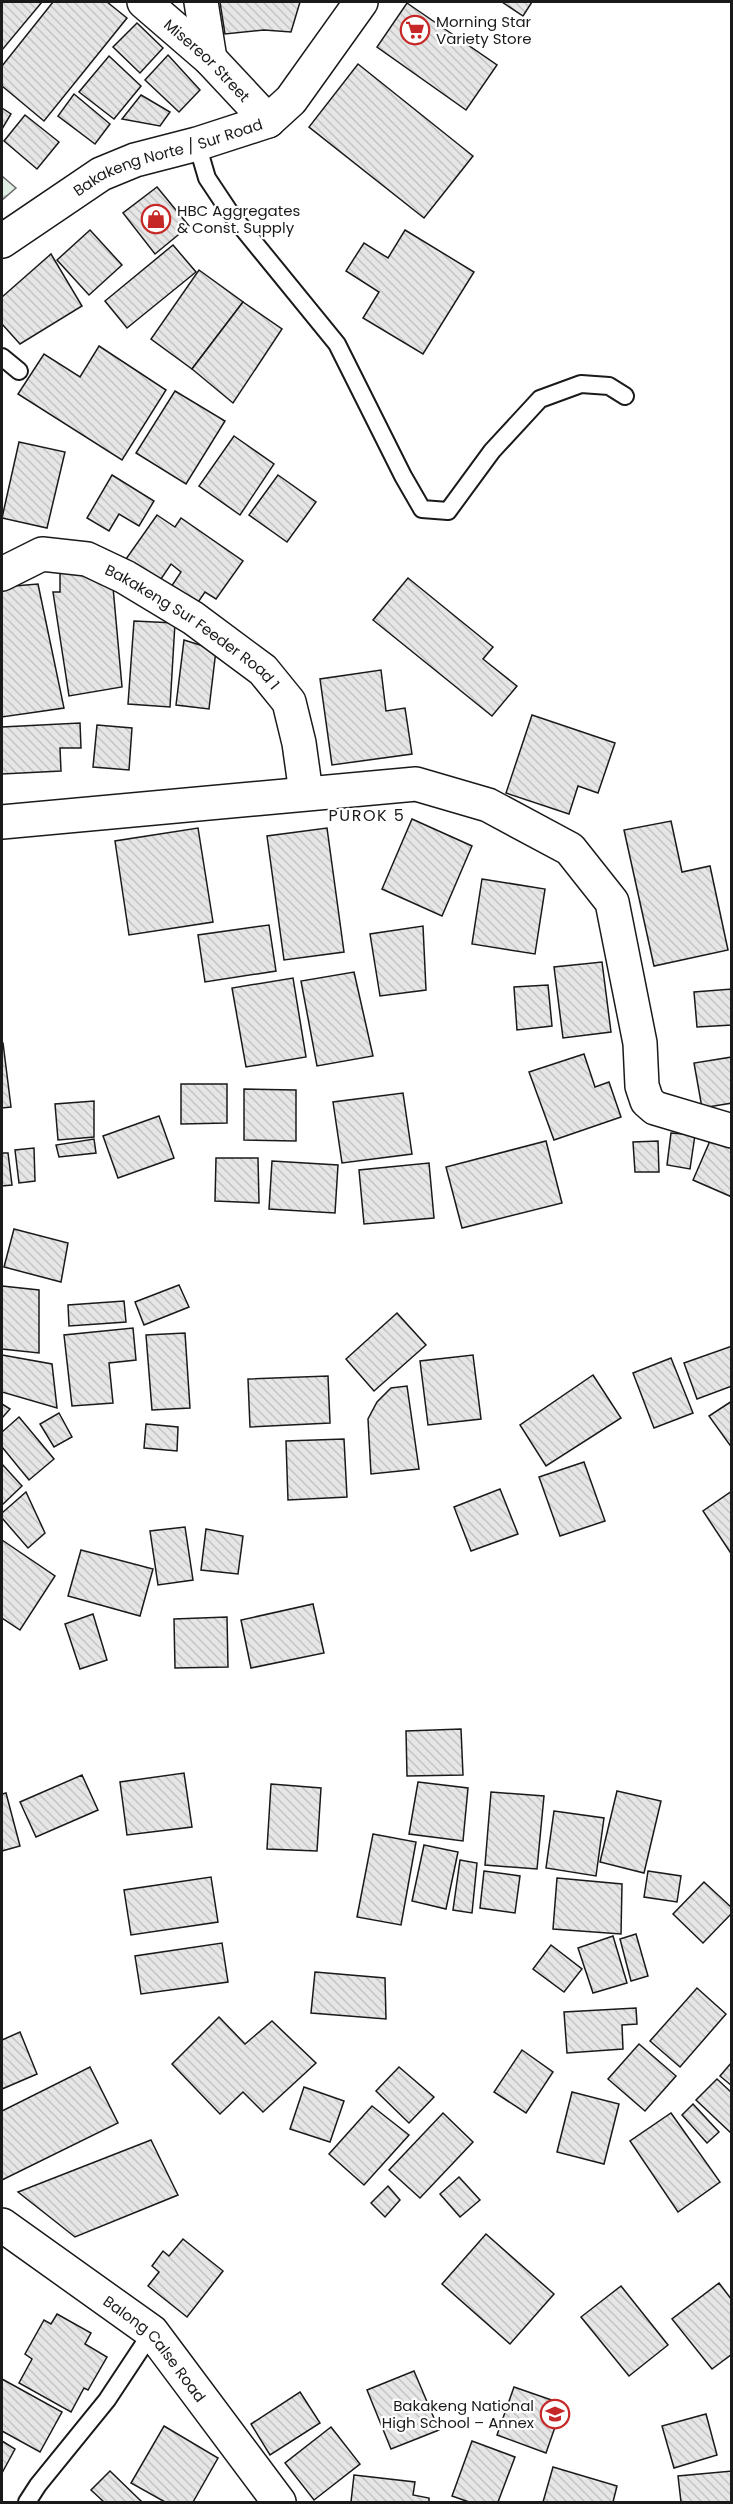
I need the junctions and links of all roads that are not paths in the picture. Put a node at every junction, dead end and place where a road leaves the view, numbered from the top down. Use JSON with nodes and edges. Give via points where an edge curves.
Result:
{"nodes":[{"id":1,"x":144,"y":2,"type":"edge"},
{"id":2,"x":201,"y":2,"type":"edge"},
{"id":3,"x":361,"y":2,"type":"edge"},
{"id":4,"x":210,"y":59,"type":"junction"},
{"id":5,"x":268,"y":121,"type":"junction"},
{"id":6,"x":197,"y":144,"type":"junction"},
{"id":7,"x":2,"y":241,"type":"edge"},
{"id":8,"x":2,"y":357,"type":"edge"},
{"id":9,"x":19,"y":372,"type":"dead end"},
{"id":10,"x":625,"y":396,"type":"dead end"},
{"id":11,"x":2,"y":574,"type":"edge"},
{"id":12,"x":306,"y":793,"type":"junction"},
{"id":13,"x":2,"y":822,"type":"edge"},
{"id":14,"x":732,"y":1131,"type":"edge"},
{"id":15,"x":2,"y":2225,"type":"edge"},
{"id":16,"x":152,"y":2332,"type":"junction"},
{"id":17,"x":27,"y":2502,"type":"edge"},
{"id":18,"x":279,"y":2502,"type":"edge"}],
"edges":[{"from":1,"to":4,"type":"street","name":"Misereor Street"},
{"from":2,"to":4,"type":"street"},
{"from":3,"to":5,"type":"street","name":"Bakakeng Norte / Sur Road","via":[[291,100]]},
{"from":4,"to":5,"type":"street","name":"Misereor Street"},
{"from":5,"to":6,"type":"street","name":"Bakakeng Norte / Sur Road"},
{"from":6,"to":7,"type":"street","name":"Bakakeng Norte / Sur Road","via":[[135,160],[100,174]]},
{"from":6,"to":10,"type":"lane","via":[[207,178],[231,214],[337,344],[422,509],[448,511],[492,452],[540,399],[581,384],[609,386]]},
{"from":8,"to":9,"type":"lane"},
{"from":11,"to":12,"type":"street","name":"Bakakeng Sur Feeder Road 1","via":[[42,554],[87,559],[193,618],[262,670],[289,702]]},
{"from":12,"to":13,"type":"street"},
{"from":12,"to":14,"type":"street","via":[[416,784],[488,805],[570,849],[612,902],[640,1043],[642,1086],[647,1101],[655,1108]]},
{"from":15,"to":16,"type":"street","name":"Balong Calse Road"},
{"from":16,"to":17,"type":"lane","via":[[107,2400]]},
{"from":16,"to":18,"type":"street","name":"Balong Calse Road"}]}
